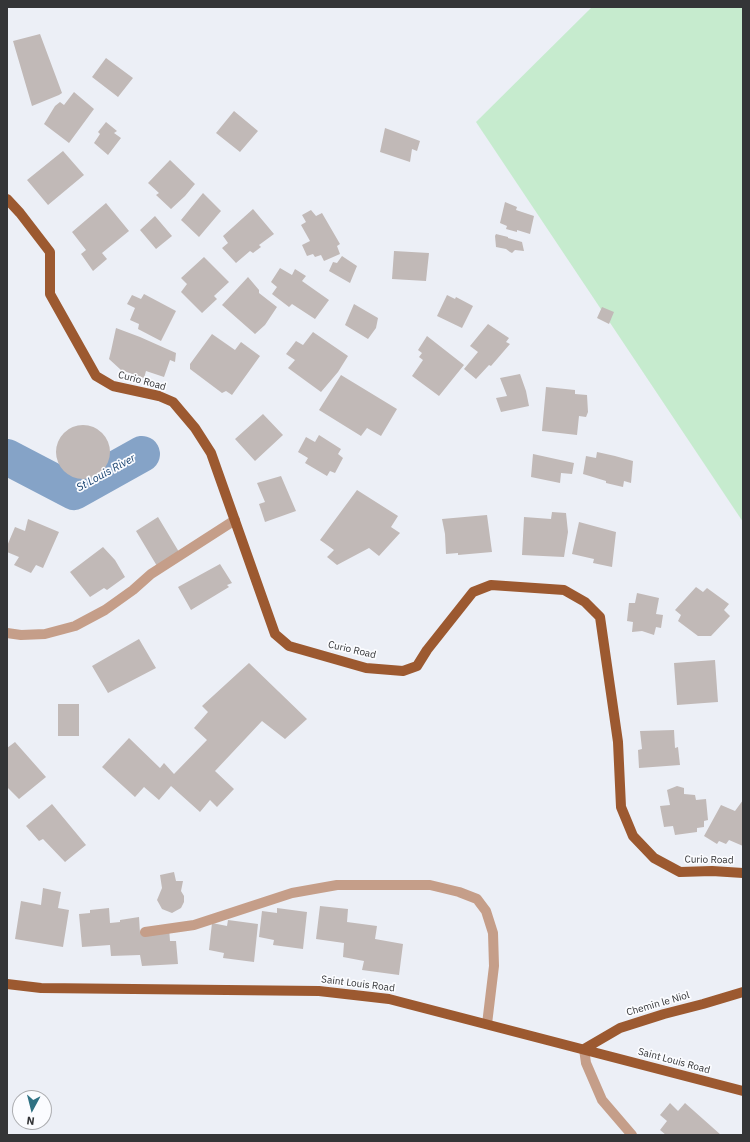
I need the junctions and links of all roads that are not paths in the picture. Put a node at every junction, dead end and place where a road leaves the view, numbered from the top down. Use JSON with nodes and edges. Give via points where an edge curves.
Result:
{"nodes":[{"id":1,"x":7,"y":200,"type":"edge"},
{"id":2,"x":235,"y":520,"type":"junction"},
{"id":3,"x":7,"y":633,"type":"edge"},
{"id":4,"x":743,"y":873,"type":"edge"},
{"id":5,"x":146,"y":932,"type":"dead end"},
{"id":6,"x":7,"y":984,"type":"edge"},
{"id":7,"x":743,"y":992,"type":"edge"},
{"id":8,"x":487,"y":1024,"type":"junction"},
{"id":9,"x":584,"y":1049,"type":"junction"},
{"id":10,"x":743,"y":1091,"type":"edge"},
{"id":11,"x":632,"y":1135,"type":"edge"}],
"edges":[{"from":1,"to":2,"type":"main road","name":"Curio Road","via":[[50,252],[50,294],[96,376],[113,386],[159,396],[173,402],[195,428],[211,453]]},
{"from":2,"to":3,"type":"street","via":[[151,574],[106,610],[75,626],[45,634],[21,636]]},
{"from":2,"to":4,"type":"main road","name":"Curio Road","via":[[275,634],[289,646],[366,668],[403,671],[417,666],[473,592],[491,585],[564,590],[585,602],[600,617],[618,742],[621,807],[633,836],[654,858],[680,872]]},
{"from":5,"to":8,"type":"street","via":[[194,924],[292,893],[337,886],[430,885],[459,892],[477,899],[486,911],[493,933],[494,966]]},
{"from":6,"to":8,"type":"main road","name":"Saint Louis Road","via":[[41,988],[319,991],[389,999]]},
{"from":7,"to":9,"type":"main road","name":"Chemin le Niol","via":[[620,1028]]},
{"from":8,"to":9,"type":"main road","name":"Saint Louis Road"},
{"from":9,"to":10,"type":"main road","name":"Saint Louis Road"},
{"from":9,"to":11,"type":"street","via":[[586,1063],[602,1100]]}]}
